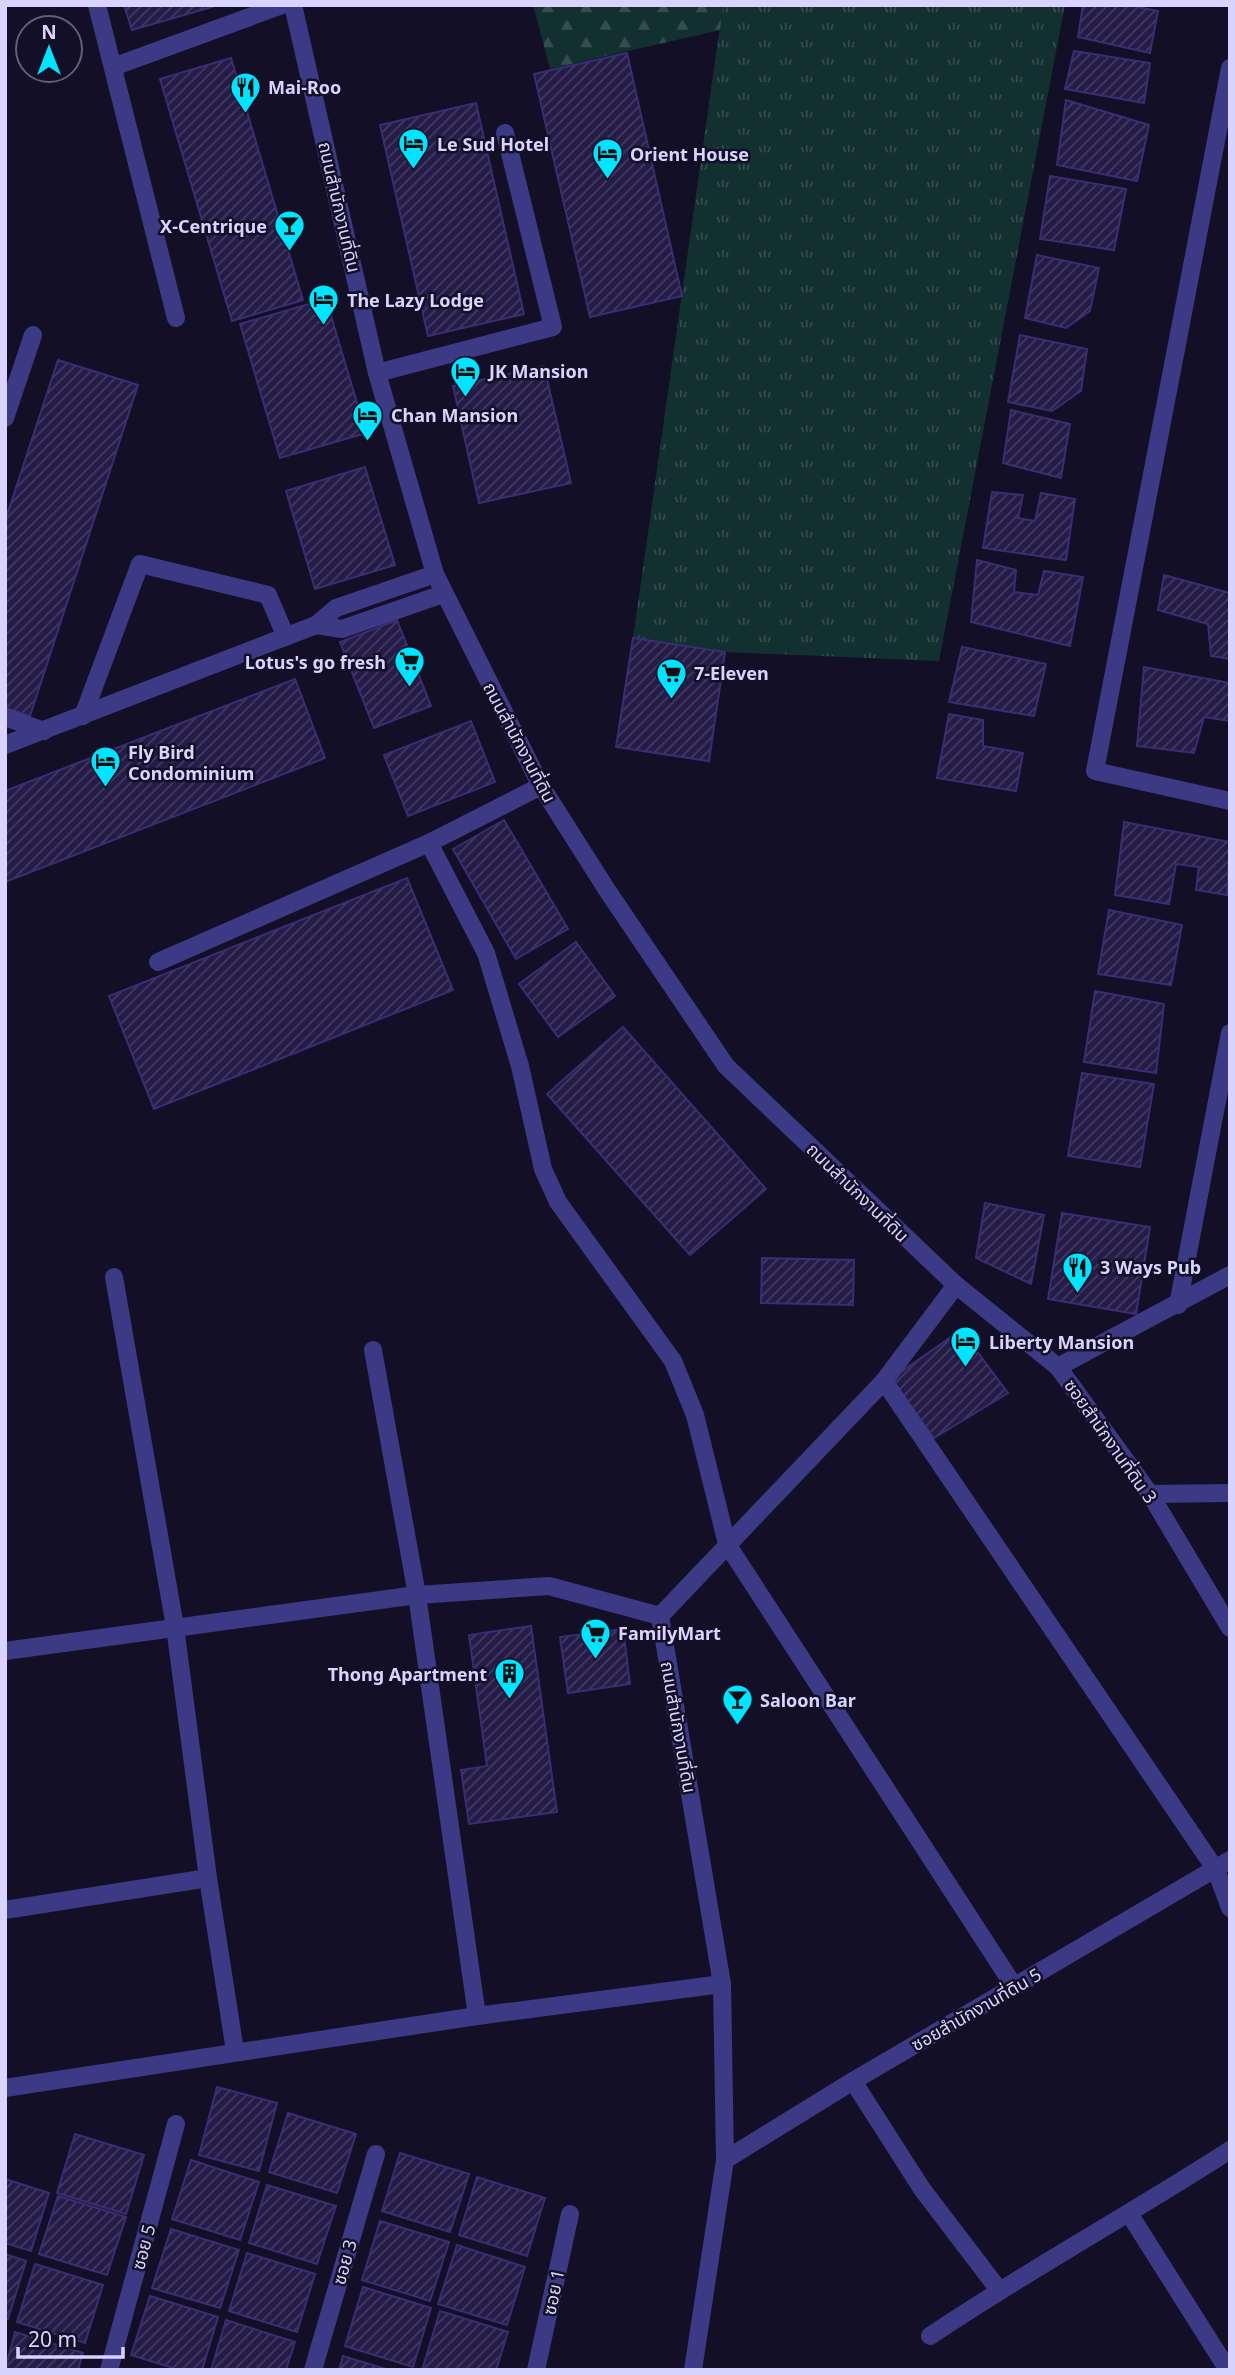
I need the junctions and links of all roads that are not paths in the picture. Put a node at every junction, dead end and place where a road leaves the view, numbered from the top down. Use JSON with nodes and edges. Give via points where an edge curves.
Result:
{"nodes":[{"id":1,"x":97,"y":5,"type":"edge"},
{"id":2,"x":282,"y":5,"type":"edge"},
{"id":3,"x":293,"y":5,"type":"edge"},
{"id":4,"x":113,"y":66,"type":"junction"},
{"id":5,"x":1230,"y":68,"type":"edge"},
{"id":6,"x":505,"y":133,"type":"dead end"},
{"id":7,"x":176,"y":318,"type":"dead end"},
{"id":8,"x":33,"y":335,"type":"dead end"},
{"id":9,"x":377,"y":373,"type":"junction"},
{"id":10,"x":5,"y":418,"type":"edge"},
{"id":11,"x":435,"y":574,"type":"junction"},
{"id":12,"x":443,"y":594,"type":"junction"},
{"id":13,"x":316,"y":625,"type":"junction"},
{"id":14,"x":286,"y":637,"type":"junction"},
{"id":15,"x":83,"y":716,"type":"junction"},
{"id":16,"x":5,"y":717,"type":"edge"},
{"id":17,"x":44,"y":731,"type":"junction"},
{"id":18,"x":5,"y":745,"type":"edge"},
{"id":19,"x":541,"y":786,"type":"junction"},
{"id":20,"x":1230,"y":800,"type":"edge"},
{"id":21,"x":429,"y":844,"type":"junction"},
{"id":22,"x":158,"y":962,"type":"dead end"},
{"id":23,"x":1230,"y":1033,"type":"edge"},
{"id":24,"x":1230,"y":1275,"type":"edge"},
{"id":25,"x":114,"y":1277,"type":"dead end"},
{"id":26,"x":956,"y":1286,"type":"junction"},
{"id":27,"x":1178,"y":1305,"type":"junction"},
{"id":28,"x":373,"y":1350,"type":"dead end"},
{"id":29,"x":1058,"y":1367,"type":"junction"},
{"id":30,"x":884,"y":1381,"type":"junction"},
{"id":31,"x":1230,"y":1493,"type":"edge"},
{"id":32,"x":1150,"y":1494,"type":"junction"},
{"id":33,"x":727,"y":1544,"type":"junction"},
{"id":34,"x":417,"y":1595,"type":"junction"},
{"id":35,"x":660,"y":1616,"type":"junction"},
{"id":36,"x":175,"y":1627,"type":"junction"},
{"id":37,"x":1230,"y":1628,"type":"edge"},
{"id":38,"x":5,"y":1651,"type":"edge"},
{"id":39,"x":1223,"y":1865,"type":"edge"},
{"id":40,"x":208,"y":1878,"type":"junction"},
{"id":41,"x":1230,"y":1908,"type":"edge"},
{"id":42,"x":5,"y":1910,"type":"edge"},
{"id":43,"x":722,"y":1984,"type":"junction"},
{"id":44,"x":1014,"y":1986,"type":"junction"},
{"id":45,"x":477,"y":2016,"type":"junction"},
{"id":46,"x":235,"y":2051,"type":"junction"},
{"id":47,"x":853,"y":2081,"type":"junction"},
{"id":48,"x":5,"y":2088,"type":"edge"},
{"id":49,"x":176,"y":2123,"type":"dead end"},
{"id":50,"x":1230,"y":2150,"type":"edge"},
{"id":51,"x":376,"y":2154,"type":"dead end"},
{"id":52,"x":725,"y":2160,"type":"junction"},
{"id":53,"x":569,"y":2214,"type":"dead end"},
{"id":54,"x":1130,"y":2215,"type":"junction"},
{"id":55,"x":999,"y":2290,"type":"junction"},
{"id":56,"x":930,"y":2336,"type":"dead end"},
{"id":57,"x":109,"y":2370,"type":"edge"},
{"id":58,"x":313,"y":2370,"type":"edge"},
{"id":59,"x":536,"y":2370,"type":"edge"},
{"id":60,"x":693,"y":2370,"type":"edge"},
{"id":61,"x":1228,"y":2370,"type":"edge"}],
"edges":[{"from":1,"to":4,"type":"street"},
{"from":2,"to":4,"type":"street"},
{"from":3,"to":9,"type":"street","name":"ถนนสำนักงานที่ดิน"},
{"from":4,"to":7,"type":"street"},
{"from":5,"to":20,"type":"street","via":[[1096,771]]},
{"from":6,"to":9,"type":"street","via":[[553,327]]},
{"from":8,"to":10,"type":"street"},
{"from":9,"to":11,"type":"street","name":"ถนนสำนักงานที่ดิน"},
{"from":11,"to":12,"type":"street","name":"ถนนสำนักงานที่ดิน"},
{"from":11,"to":13,"type":"street","via":[[336,608]]},
{"from":12,"to":13,"type":"street","via":[[342,629]]},
{"from":12,"to":19,"type":"street","name":"ถนนสำนักงานที่ดิน"},
{"from":13,"to":14,"type":"street"},
{"from":14,"to":15,"type":"street"},
{"from":14,"to":15,"type":"street","via":[[268,595],[140,564]]},
{"from":15,"to":17,"type":"street"},
{"from":16,"to":17,"type":"street"},
{"from":17,"to":18,"type":"street"},
{"from":19,"to":21,"type":"street"},
{"from":19,"to":26,"type":"street","name":"ถนนสำนักงานที่ดิน","via":[[726,1066]]},
{"from":21,"to":22,"type":"street"},
{"from":21,"to":33,"type":"street","via":[[486,953],[520,1066],[543,1169],[558,1202],[673,1361],[685,1387]]},
{"from":23,"to":27,"type":"street"},
{"from":24,"to":27,"type":"street"},
{"from":25,"to":36,"type":"street"},
{"from":26,"to":29,"type":"street","name":"ซอยสำนักงานที่ดิน 3"},
{"from":26,"to":30,"type":"street"},
{"from":27,"to":29,"type":"street"},
{"from":28,"to":34,"type":"street"},
{"from":29,"to":32,"type":"street","name":"ซอยสำนักงานที่ดิน 3"},
{"from":30,"to":33,"type":"street"},
{"from":30,"to":39,"type":"street"},
{"from":31,"to":32,"type":"street"},
{"from":32,"to":37,"type":"street","name":"ซอยสำนักงานที่ดิน 3"},
{"from":33,"to":35,"type":"street"},
{"from":33,"to":44,"type":"street"},
{"from":34,"to":35,"type":"street","via":[[549,1586]]},
{"from":34,"to":36,"type":"street"},
{"from":34,"to":45,"type":"street"},
{"from":35,"to":43,"type":"street","name":"ถนนสำนักงานที่ดิน"},
{"from":36,"to":38,"type":"street"},
{"from":36,"to":40,"type":"street"},
{"from":39,"to":41,"type":"street"},
{"from":39,"to":44,"type":"street","name":"ซอยสำนักงานที่ดิน 5"},
{"from":40,"to":42,"type":"street"},
{"from":40,"to":46,"type":"street"},
{"from":43,"to":45,"type":"street"},
{"from":43,"to":52,"type":"street","name":"ถนนสำนักงานที่ดิน"},
{"from":44,"to":47,"type":"street","name":"ซอยสำนักงานที่ดิน 5"},
{"from":45,"to":46,"type":"street"},
{"from":46,"to":48,"type":"street"},
{"from":47,"to":52,"type":"street","name":"ซอยสำนักงานที่ดิน 5"},
{"from":47,"to":55,"type":"street","via":[[922,2189]]},
{"from":49,"to":57,"type":"street","name":"ซอย 5"},
{"from":50,"to":54,"type":"street"},
{"from":51,"to":58,"type":"street","name":"ซอย 3"},
{"from":52,"to":60,"type":"street","name":"ถนนสำนักงานที่ดิน"},
{"from":53,"to":59,"type":"street","name":"ซอย 1"},
{"from":54,"to":55,"type":"street"},
{"from":54,"to":61,"type":"street"},
{"from":55,"to":56,"type":"street"}]}
